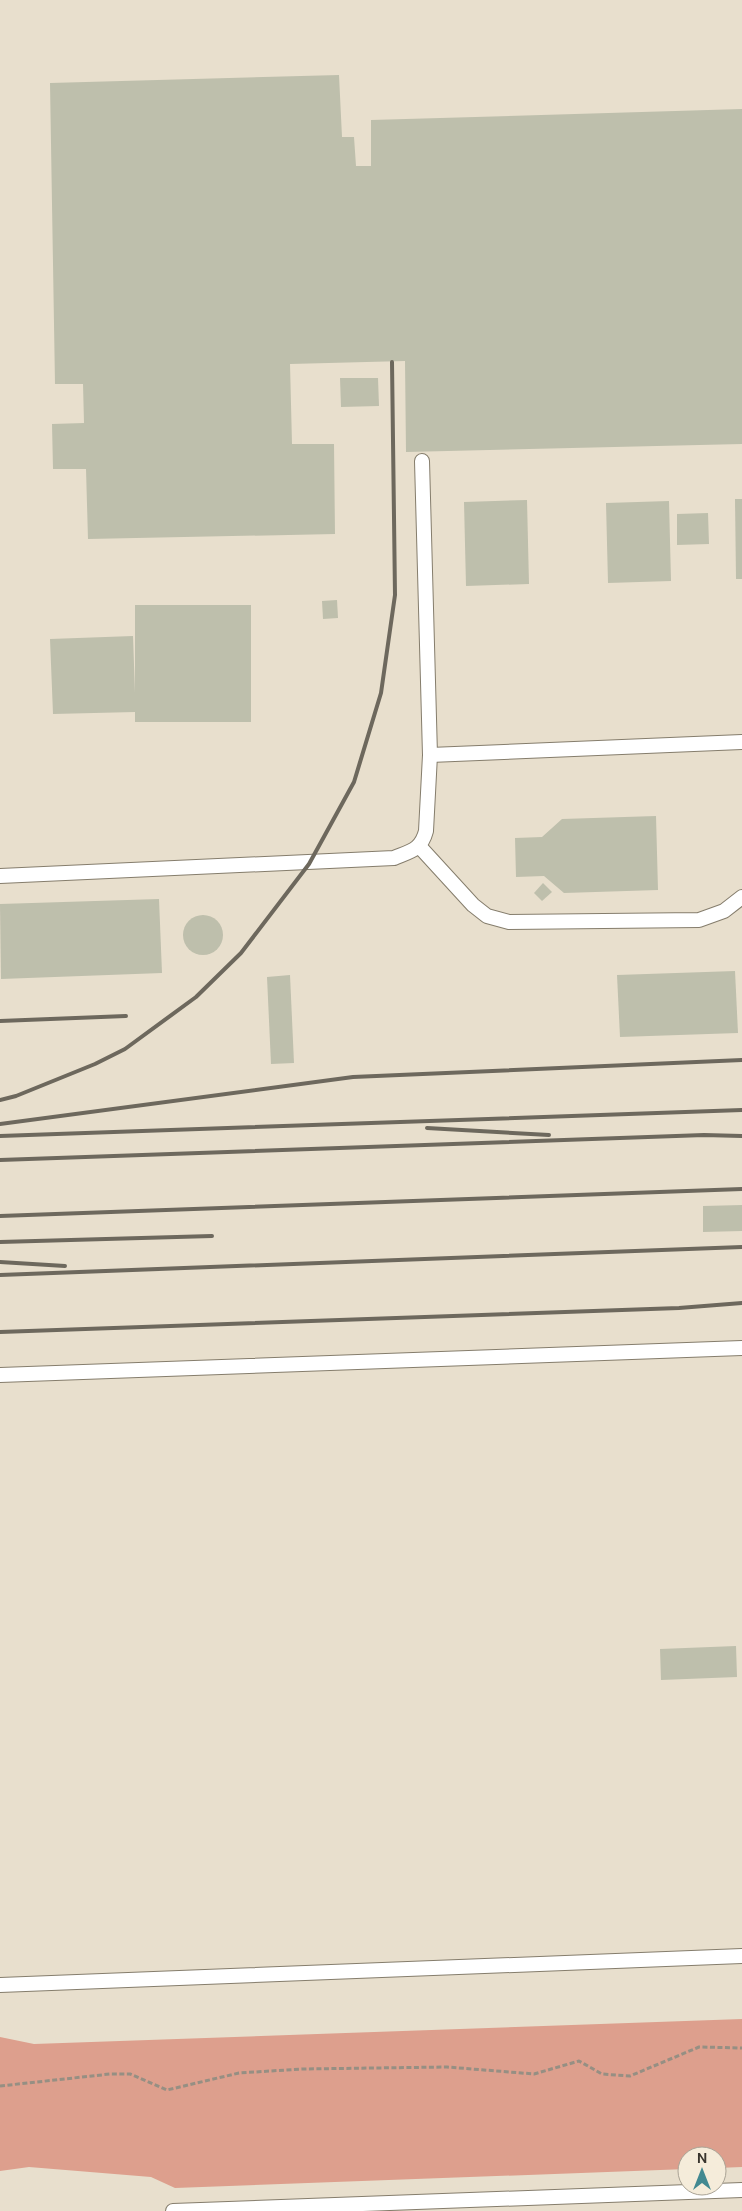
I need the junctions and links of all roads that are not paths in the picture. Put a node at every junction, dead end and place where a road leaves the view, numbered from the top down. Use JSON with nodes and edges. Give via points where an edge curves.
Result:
{"nodes":[{"id":1,"x":422,"y":461,"type":"dead end"},
{"id":2,"x":742,"y":742,"type":"edge"},
{"id":3,"x":430,"y":755,"type":"junction"},
{"id":4,"x":419,"y":846,"type":"junction"},
{"id":5,"x":0,"y":876,"type":"edge"},
{"id":6,"x":742,"y":897,"type":"edge"},
{"id":7,"x":742,"y":1348,"type":"edge"},
{"id":8,"x":0,"y":1375,"type":"edge"},
{"id":9,"x":742,"y":1956,"type":"edge"},
{"id":10,"x":0,"y":1985,"type":"edge"},
{"id":11,"x":742,"y":2190,"type":"edge"},
{"id":12,"x":173,"y":2211,"type":"edge"}],
"edges":[{"from":1,"to":3,"type":"lane"},
{"from":2,"to":3,"type":"lane"},
{"from":3,"to":4,"type":"lane","via":[[426,831]]},
{"from":4,"to":5,"type":"lane","via":[[394,858]]},
{"from":4,"to":6,"type":"lane","via":[[473,905],[487,916],[509,922],[699,920],[724,911]]},
{"from":7,"to":8,"type":"lane"},
{"from":9,"to":10,"type":"lane"},
{"from":11,"to":12,"type":"lane"}]}
